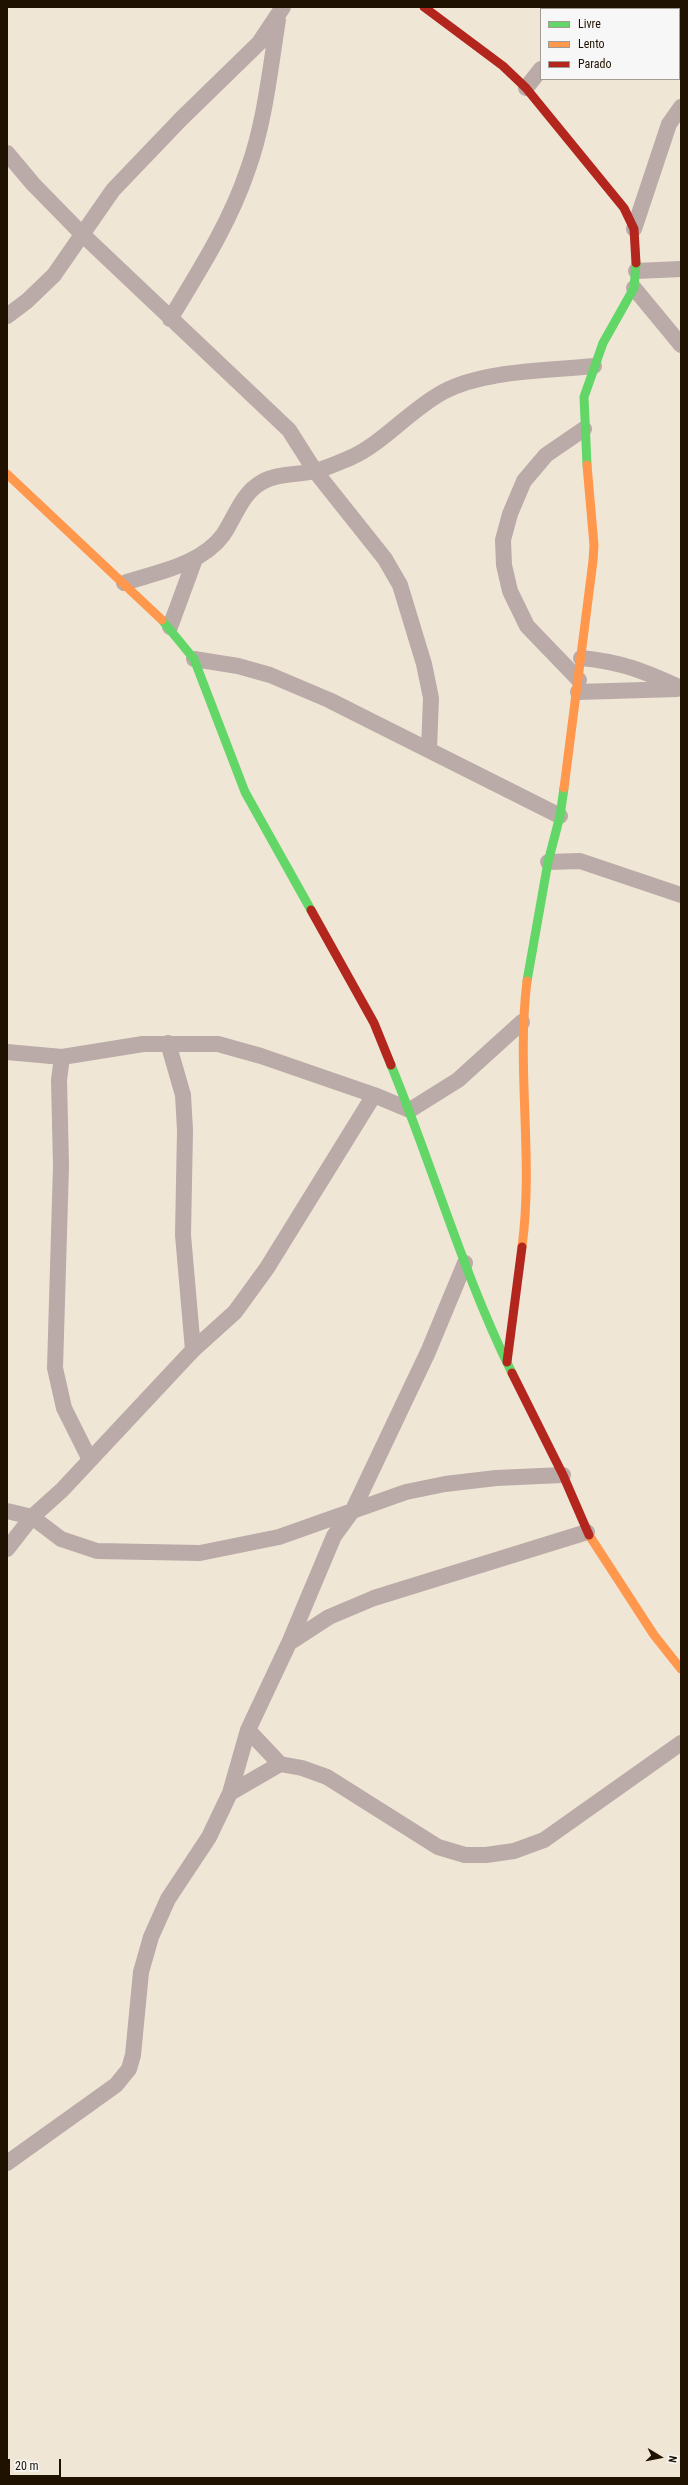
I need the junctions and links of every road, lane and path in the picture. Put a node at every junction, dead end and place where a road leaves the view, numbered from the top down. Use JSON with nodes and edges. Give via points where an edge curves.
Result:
{"nodes":[{"id":1,"x":424,"y":7,"type":"edge"},
{"id":2,"x":281,"y":11,"type":"edge"},
{"id":3,"x":540,"y":70,"type":"edge"},
{"id":4,"x":526,"y":88,"type":"junction"},
{"id":5,"x":681,"y":107,"type":"edge"},
{"id":6,"x":7,"y":153,"type":"edge"},
{"id":7,"x":634,"y":229,"type":"junction"},
{"id":8,"x":82,"y":234,"type":"junction"},
{"id":9,"x":681,"y":269,"type":"edge"},
{"id":10,"x":636,"y":271,"type":"junction"},
{"id":11,"x":634,"y":288,"type":"junction"},
{"id":12,"x":7,"y":316,"type":"edge"},
{"id":13,"x":170,"y":319,"type":"junction"},
{"id":14,"x":681,"y":345,"type":"edge"},
{"id":15,"x":594,"y":366,"type":"junction"},
{"id":16,"x":584,"y":429,"type":"junction"},
{"id":17,"x":315,"y":471,"type":"junction"},
{"id":18,"x":7,"y":474,"type":"edge"},
{"id":19,"x":195,"y":559,"type":"junction"},
{"id":20,"x":124,"y":584,"type":"junction"},
{"id":21,"x":170,"y":628,"type":"junction"},
{"id":22,"x":581,"y":658,"type":"junction"},
{"id":23,"x":194,"y":659,"type":"junction"},
{"id":24,"x":579,"y":686,"type":"junction"},
{"id":25,"x":681,"y":688,"type":"edge"},
{"id":26,"x":429,"y":749,"type":"junction"},
{"id":27,"x":560,"y":816,"type":"junction"},
{"id":28,"x":548,"y":862,"type":"junction"},
{"id":29,"x":681,"y":895,"type":"edge"},
{"id":30,"x":522,"y":1022,"type":"junction"},
{"id":31,"x":168,"y":1043,"type":"junction"},
{"id":32,"x":7,"y":1052,"type":"edge"},
{"id":33,"x":62,"y":1057,"type":"junction"},
{"id":34,"x":374,"y":1095,"type":"junction"},
{"id":35,"x":410,"y":1110,"type":"junction"},
{"id":36,"x":465,"y":1263,"type":"junction"},
{"id":37,"x":193,"y":1350,"type":"junction"},
{"id":38,"x":506,"y":1362,"type":"junction"},
{"id":39,"x":90,"y":1460,"type":"junction"},
{"id":40,"x":563,"y":1475,"type":"junction"},
{"id":41,"x":353,"y":1510,"type":"junction"},
{"id":42,"x":7,"y":1511,"type":"edge"},
{"id":43,"x":32,"y":1517,"type":"junction"},
{"id":44,"x":587,"y":1532,"type":"junction"},
{"id":45,"x":8,"y":1542,"type":"edge"},
{"id":46,"x":289,"y":1643,"type":"junction"},
{"id":47,"x":681,"y":1669,"type":"edge"},
{"id":48,"x":248,"y":1730,"type":"junction"},
{"id":49,"x":681,"y":1743,"type":"edge"},
{"id":50,"x":280,"y":1764,"type":"junction"},
{"id":51,"x":230,"y":1793,"type":"junction"},
{"id":52,"x":7,"y":2163,"type":"edge"}],
"edges":[{"from":1,"to":4,"type":"street","via":[[503,66]]},
{"from":2,"to":8,"type":"street","via":[[259,43],[112,190]]},
{"from":2,"to":13,"type":"street","via":[[265,100],[249,167],[236,201],[211,251]]},
{"from":3,"to":4,"type":"street"},
{"from":4,"to":7,"type":"street","via":[[624,208]]},
{"from":5,"to":7,"type":"street","via":[[668,124]]},
{"from":6,"to":8,"type":"street"},
{"from":7,"to":10,"type":"street"},
{"from":8,"to":12,"type":"street","via":[[54,275]]},
{"from":8,"to":13,"type":"street"},
{"from":9,"to":10,"type":"street"},
{"from":10,"to":11,"type":"street"},
{"from":11,"to":14,"type":"street"},
{"from":11,"to":15,"type":"street","via":[[603,343]]},
{"from":13,"to":17,"type":"street","via":[[289,430]]},
{"from":15,"to":16,"type":"street","via":[[584,397]]},
{"from":15,"to":17,"type":"street","via":[[510,374],[462,383],[414,410],[366,449]]},
{"from":16,"to":22,"type":"street","via":[[594,545]]},
{"from":16,"to":24,"type":"street","via":[[546,455],[524,481],[510,514],[503,540],[504,565],[510,590],[527,626]]},
{"from":17,"to":19,"type":"street","via":[[281,476],[263,482],[248,492],[222,536]]},
{"from":17,"to":26,"type":"street","via":[[367,536],[400,585],[424,664],[431,698]]},
{"from":18,"to":20,"type":"street"},
{"from":19,"to":20,"type":"street"},
{"from":19,"to":21,"type":"street"},
{"from":20,"to":21,"type":"street"},
{"from":21,"to":23,"type":"street"},
{"from":22,"to":24,"type":"street"},
{"from":22,"to":25,"type":"street","via":[[606,660],[635,667]]},
{"from":23,"to":26,"type":"street","via":[[238,666],[270,675],[329,700]]},
{"from":23,"to":35,"type":"street","via":[[245,792],[374,1023]]},
{"from":24,"to":25,"type":"street"},
{"from":24,"to":27,"type":"street"},
{"from":26,"to":27,"type":"street"},
{"from":27,"to":28,"type":"street"},
{"from":28,"to":29,"type":"street","via":[[580,861]]},
{"from":28,"to":30,"type":"street","via":[[530,958]]},
{"from":30,"to":35,"type":"street","via":[[458,1080]]},
{"from":30,"to":38,"type":"street","via":[[527,1209]]},
{"from":31,"to":33,"type":"street","via":[[117,1046]]},
{"from":31,"to":34,"type":"street","via":[[218,1044]]},
{"from":31,"to":37,"type":"street","via":[[183,1095],[183,1235]]},
{"from":32,"to":33,"type":"street"},
{"from":33,"to":39,"type":"street","via":[[59,1080],[61,1166],[56,1368],[64,1408]]},
{"from":34,"to":35,"type":"street"},
{"from":34,"to":37,"type":"street","via":[[267,1268],[235,1312]]},
{"from":35,"to":36,"type":"street"},
{"from":36,"to":38,"type":"street"},
{"from":36,"to":41,"type":"street","via":[[428,1352]]},
{"from":37,"to":39,"type":"street"},
{"from":38,"to":40,"type":"street"},
{"from":39,"to":43,"type":"street"},
{"from":40,"to":41,"type":"street","via":[[496,1478],[445,1484],[406,1492]]},
{"from":40,"to":44,"type":"street"},
{"from":41,"to":43,"type":"street","via":[[278,1537],[200,1553],[97,1551],[61,1540]]},
{"from":41,"to":46,"type":"street","via":[[334,1536]]},
{"from":42,"to":43,"type":"street"},
{"from":43,"to":45,"type":"street"},
{"from":44,"to":46,"type":"street","via":[[374,1598],[329,1617]]},
{"from":44,"to":47,"type":"street","via":[[654,1635]]},
{"from":46,"to":48,"type":"street"},
{"from":48,"to":50,"type":"street"},
{"from":48,"to":51,"type":"street"},
{"from":49,"to":50,"type":"street","via":[[544,1840],[514,1851],[486,1855],[465,1856],[438,1847],[327,1776]]},
{"from":50,"to":51,"type":"street"},
{"from":51,"to":52,"type":"street","via":[[209,1837],[168,1899],[151,1937],[141,1972],[133,2055],[129,2069],[116,2085]]}]}
